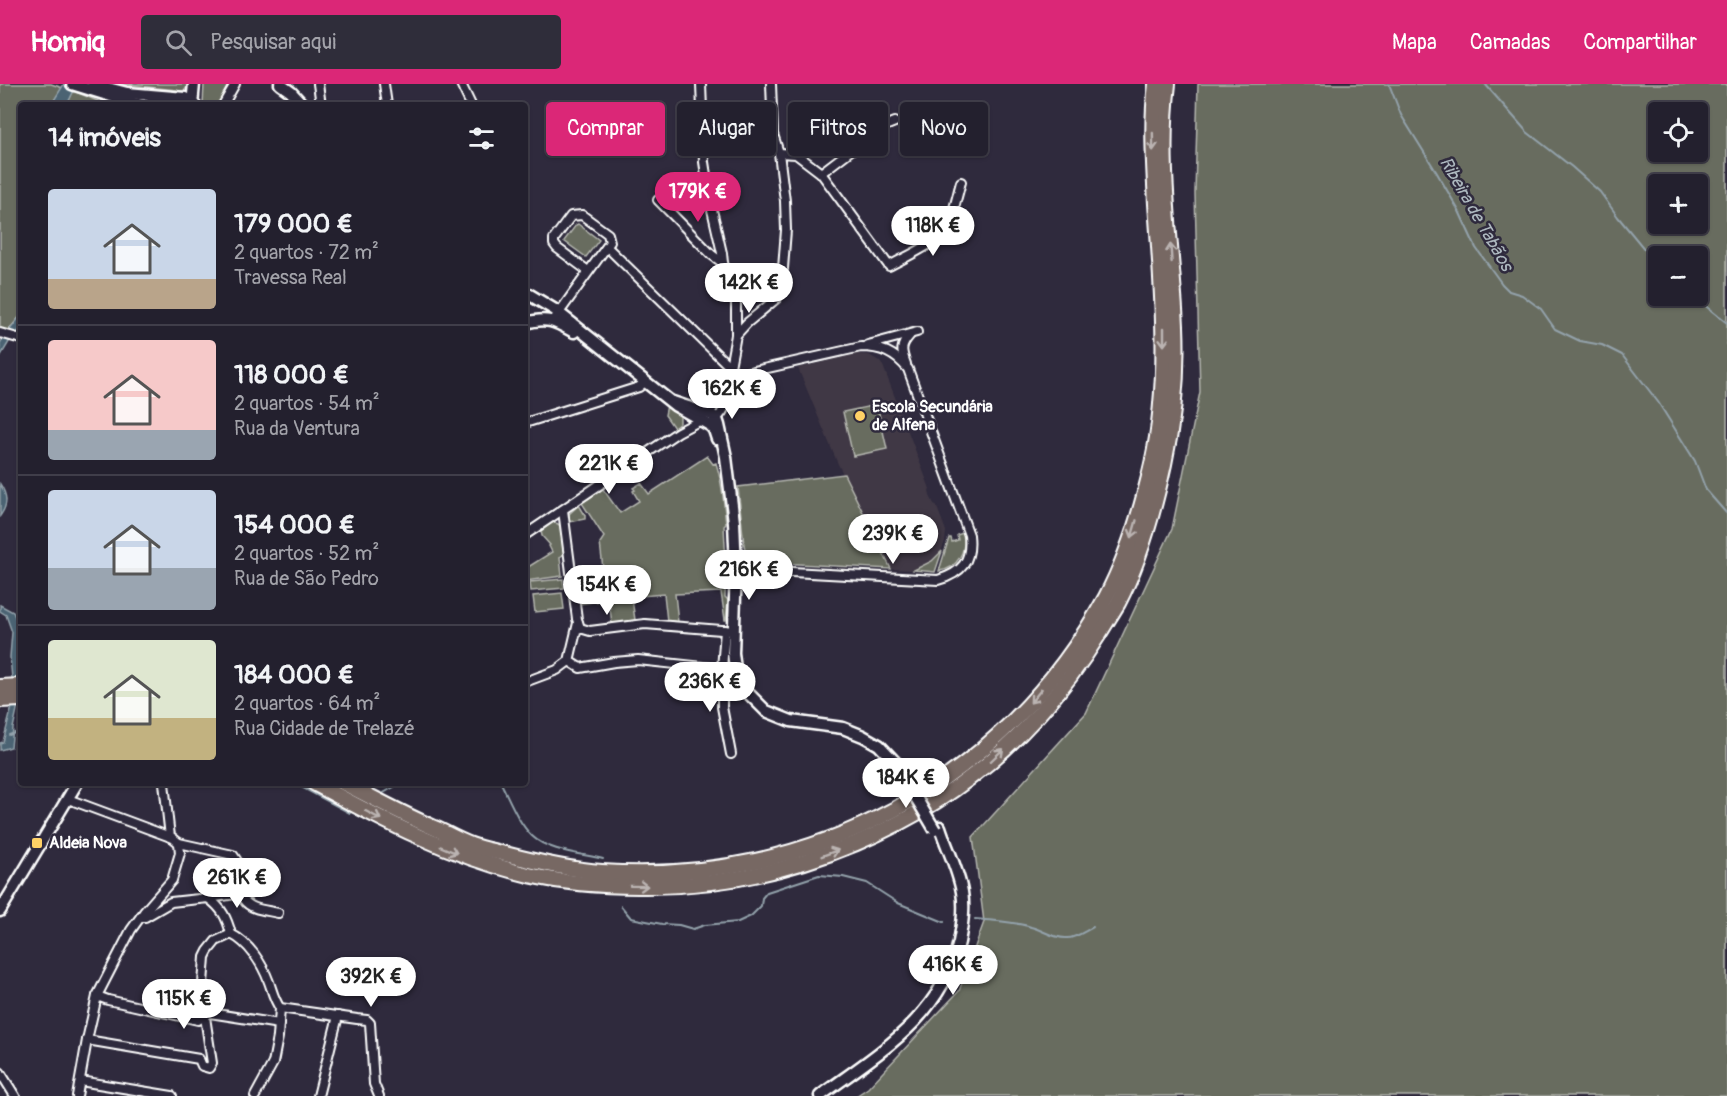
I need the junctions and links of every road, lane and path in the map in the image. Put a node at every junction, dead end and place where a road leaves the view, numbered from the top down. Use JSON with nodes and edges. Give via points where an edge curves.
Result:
{"nodes":[{"id":1,"x":72,"y":84,"type":"edge"},
{"id":2,"x":235,"y":84,"type":"edge"},
{"id":3,"x":280,"y":84,"type":"edge"},
{"id":4,"x":318,"y":84,"type":"edge"},
{"id":5,"x":384,"y":84,"type":"edge"},
{"id":6,"x":461,"y":84,"type":"edge"},
{"id":7,"x":701,"y":84,"type":"edge"},
{"id":8,"x":771,"y":84,"type":"edge"},
{"id":9,"x":1156,"y":84,"type":"edge"},
{"id":10,"x":1168,"y":84,"type":"edge"},
{"id":11,"x":93,"y":86,"type":"edge"},
{"id":12,"x":196,"y":86,"type":"edge"},
{"id":13,"x":179,"y":98,"type":"junction"},
{"id":14,"x":168,"y":101,"type":"edge"},
{"id":15,"x":135,"y":102,"type":"edge"},
{"id":16,"x":190,"y":102,"type":"edge"},
{"id":17,"x":196,"y":102,"type":"edge"},
{"id":18,"x":225,"y":102,"type":"edge"},
{"id":19,"x":300,"y":102,"type":"edge"},
{"id":20,"x":321,"y":102,"type":"edge"},
{"id":21,"x":387,"y":102,"type":"edge"},
{"id":22,"x":470,"y":102,"type":"edge"},
{"id":23,"x":895,"y":122,"type":"dead end"},
{"id":24,"x":779,"y":153,"type":"junction"},
{"id":25,"x":821,"y":173,"type":"junction"},
{"id":26,"x":961,"y":182,"type":"dead end"},
{"id":27,"x":658,"y":200,"type":"dead end"},
{"id":28,"x":607,"y":247,"type":"junction"},
{"id":29,"x":723,"y":263,"type":"junction"},
{"id":30,"x":588,"y":271,"type":"junction"},
{"id":31,"x":534,"y":300,"type":"edge"},
{"id":32,"x":556,"y":317,"type":"junction"},
{"id":33,"x":528,"y":322,"type":"edge"},
{"id":34,"x":1,"y":334,"type":"edge"},
{"id":35,"x":736,"y":335,"type":"junction"},
{"id":36,"x":18,"y":338,"type":"edge"},
{"id":37,"x":861,"y":347,"type":"junction"},
{"id":38,"x":908,"y":369,"type":"junction"},
{"id":39,"x":731,"y":372,"type":"junction"},
{"id":40,"x":646,"y":381,"type":"junction"},
{"id":41,"x":729,"y":384,"type":"junction"},
{"id":42,"x":702,"y":418,"type":"junction"},
{"id":43,"x":528,"y":422,"type":"edge"},
{"id":44,"x":563,"y":510,"type":"junction"},
{"id":45,"x":528,"y":533,"type":"edge"},
{"id":46,"x":736,"y":569,"type":"junction"},
{"id":47,"x":578,"y":623,"type":"junction"},
{"id":48,"x":729,"y":631,"type":"junction"},
{"id":49,"x":569,"y":662,"type":"junction"},
{"id":50,"x":722,"y":669,"type":"junction"},
{"id":51,"x":528,"y":681,"type":"edge"},
{"id":52,"x":18,"y":686,"type":"edge"},
{"id":53,"x":0,"y":687,"type":"edge"},
{"id":54,"x":18,"y":699,"type":"edge"},
{"id":55,"x":0,"y":700,"type":"edge"},
{"id":56,"x":731,"y":754,"type":"dead end"},
{"id":57,"x":75,"y":786,"type":"edge"},
{"id":58,"x":164,"y":786,"type":"edge"},
{"id":59,"x":320,"y":786,"type":"edge"},
{"id":60,"x":350,"y":786,"type":"edge"},
{"id":61,"x":68,"y":799,"type":"junction"},
{"id":62,"x":170,"y":837,"type":"junction"},
{"id":63,"x":178,"y":843,"type":"junction"},
{"id":64,"x":243,"y":893,"type":"junction"},
{"id":65,"x":234,"y":895,"type":"junction"},
{"id":66,"x":208,"y":898,"type":"junction"},
{"id":67,"x":0,"y":911,"type":"edge"},
{"id":68,"x":225,"y":913,"type":"junction"},
{"id":69,"x":278,"y":913,"type":"dead end"},
{"id":70,"x":141,"y":917,"type":"junction"},
{"id":71,"x":231,"y":934,"type":"junction"},
{"id":72,"x":97,"y":996,"type":"junction"},
{"id":73,"x":280,"y":1008,"type":"junction"},
{"id":74,"x":204,"y":1016,"type":"junction"},
{"id":75,"x":338,"y":1016,"type":"junction"},
{"id":76,"x":279,"y":1024,"type":"junction"},
{"id":77,"x":87,"y":1040,"type":"junction"},
{"id":78,"x":0,"y":1072,"type":"edge"},
{"id":79,"x":80,"y":1081,"type":"junction"},
{"id":80,"x":15,"y":1096,"type":"edge"},
{"id":81,"x":78,"y":1096,"type":"edge"},
{"id":82,"x":172,"y":1096,"type":"edge"},
{"id":83,"x":255,"y":1096,"type":"edge"},
{"id":84,"x":318,"y":1096,"type":"edge"},
{"id":85,"x":380,"y":1096,"type":"edge"},
{"id":86,"x":820,"y":1096,"type":"edge"}],
"edges":[{"from":1,"to":11,"type":"street"},
{"from":2,"to":18,"type":"street"},
{"from":3,"to":19,"type":"street"},
{"from":4,"to":20,"type":"street"},
{"from":5,"to":21,"type":"street"},
{"from":6,"to":22,"type":"street"},
{"from":7,"to":29,"type":"street","via":[[704,162]]},
{"from":8,"to":24,"type":"street","via":[[773,134]]},
{"from":9,"to":60,"type":"highway","one_way":true,"via":[[1154,158],[1164,329],[1163,391],[1152,463],[1130,540],[1106,596],[1071,652],[1028,706],[980,753],[928,791],[865,825],[800,850],[733,866],[666,873],[599,872],[471,845]]},
{"from":59,"to":10,"type":"highway","one_way":true,"via":[[395,827],[467,857],[531,875],[598,886],[667,887],[736,880],[806,863],[870,838],[934,802],[988,763],[1037,717],[1081,662],[1118,603],[1144,540],[1164,464],[1175,389],[1176,330],[1166,157]]},
{"from":11,"to":14,"type":"street"},
{"from":11,"to":15,"type":"street"},
{"from":12,"to":13,"type":"street"},
{"from":12,"to":17,"type":"street"},
{"from":13,"to":14,"type":"street"},
{"from":13,"to":16,"type":"street"},
{"from":23,"to":25,"type":"street","via":[[880,128]]},
{"from":24,"to":25,"type":"street","via":[[796,154]]},
{"from":24,"to":35,"type":"street","via":[[786,230],[782,281],[777,298]]},
{"from":25,"to":26,"type":"street","via":[[889,266],[924,247],[947,228]]},
{"from":27,"to":29,"type":"street"},
{"from":28,"to":30,"type":"street"},
{"from":28,"to":30,"type":"street","via":[[608,234],[582,215],[571,216],[554,244]]},
{"from":28,"to":39,"type":"street"},
{"from":29,"to":35,"type":"street","via":[[736,300]]},
{"from":30,"to":32,"type":"street"},
{"from":31,"to":32,"type":"street"},
{"from":31,"to":33,"type":"street","via":[[536,318]]},
{"from":32,"to":33,"type":"street"},
{"from":32,"to":40,"type":"street"},
{"from":34,"to":36,"type":"street"},
{"from":35,"to":39,"type":"street"},
{"from":37,"to":38,"type":"street","via":[[891,353]]},
{"from":37,"to":38,"type":"street","via":[[914,333],[904,342],[902,351]]},
{"from":37,"to":39,"type":"street"},
{"from":38,"to":46,"type":"street","via":[[969,535],[967,560],[960,570],[938,580]]},
{"from":39,"to":41,"type":"street"},
{"from":40,"to":42,"type":"street"},
{"from":40,"to":43,"type":"street","via":[[639,387]]},
{"from":41,"to":42,"type":"street","via":[[718,403]]},
{"from":41,"to":42,"type":"street","via":[[728,394]]},
{"from":42,"to":44,"type":"street"},
{"from":42,"to":46,"type":"street","via":[[727,471]]},
{"from":44,"to":45,"type":"street"},
{"from":44,"to":47,"type":"street"},
{"from":46,"to":48,"type":"street"},
{"from":47,"to":48,"type":"street","via":[[580,628],[590,631],[638,624]]},
{"from":47,"to":49,"type":"street"},
{"from":48,"to":50,"type":"street"},
{"from":48,"to":86,"type":"street","bridge":true,"via":[[736,670],[747,692],[766,711],[790,721],[843,728],[879,745],[902,770],[938,828],[958,872],[963,924],[946,981],[904,1034]]},
{"from":49,"to":50,"type":"street","via":[[580,668],[638,660]]},
{"from":49,"to":51,"type":"street"},
{"from":50,"to":56,"type":"street","via":[[722,707]]},
{"from":52,"to":53,"type":"highway"},
{"from":54,"to":55,"type":"highway"},
{"from":57,"to":61,"type":"street"},
{"from":58,"to":62,"type":"street"},
{"from":61,"to":62,"type":"street"},
{"from":61,"to":67,"type":"street"},
{"from":62,"to":63,"type":"street"},
{"from":63,"to":64,"type":"street","via":[[233,855]]},
{"from":63,"to":70,"type":"street","via":[[180,853],[172,880]]},
{"from":64,"to":65,"type":"street"},
{"from":64,"to":69,"type":"street","via":[[247,904]]},
{"from":65,"to":66,"type":"street"},
{"from":65,"to":68,"type":"street"},
{"from":66,"to":68,"type":"street"},
{"from":66,"to":70,"type":"street","via":[[171,902]]},
{"from":68,"to":71,"type":"street"},
{"from":70,"to":72,"type":"street"},
{"from":71,"to":73,"type":"street","via":[[256,957]]},
{"from":71,"to":74,"type":"street","via":[[216,941],[205,957]]},
{"from":72,"to":74,"type":"street","via":[[198,1020]]},
{"from":72,"to":77,"type":"street"},
{"from":73,"to":75,"type":"street"},
{"from":73,"to":76,"type":"street"},
{"from":74,"to":76,"type":"street","via":[[210,1013]]},
{"from":74,"to":77,"type":"street","via":[[212,1063],[209,1068],[202,1066],[199,1059]]},
{"from":75,"to":84,"type":"street"},
{"from":75,"to":85,"type":"street","via":[[370,1023],[374,1084]]},
{"from":76,"to":83,"type":"street","via":[[273,1063]]},
{"from":77,"to":79,"type":"street"},
{"from":78,"to":80,"type":"street"},
{"from":79,"to":81,"type":"street"},
{"from":79,"to":82,"type":"street"}]}
